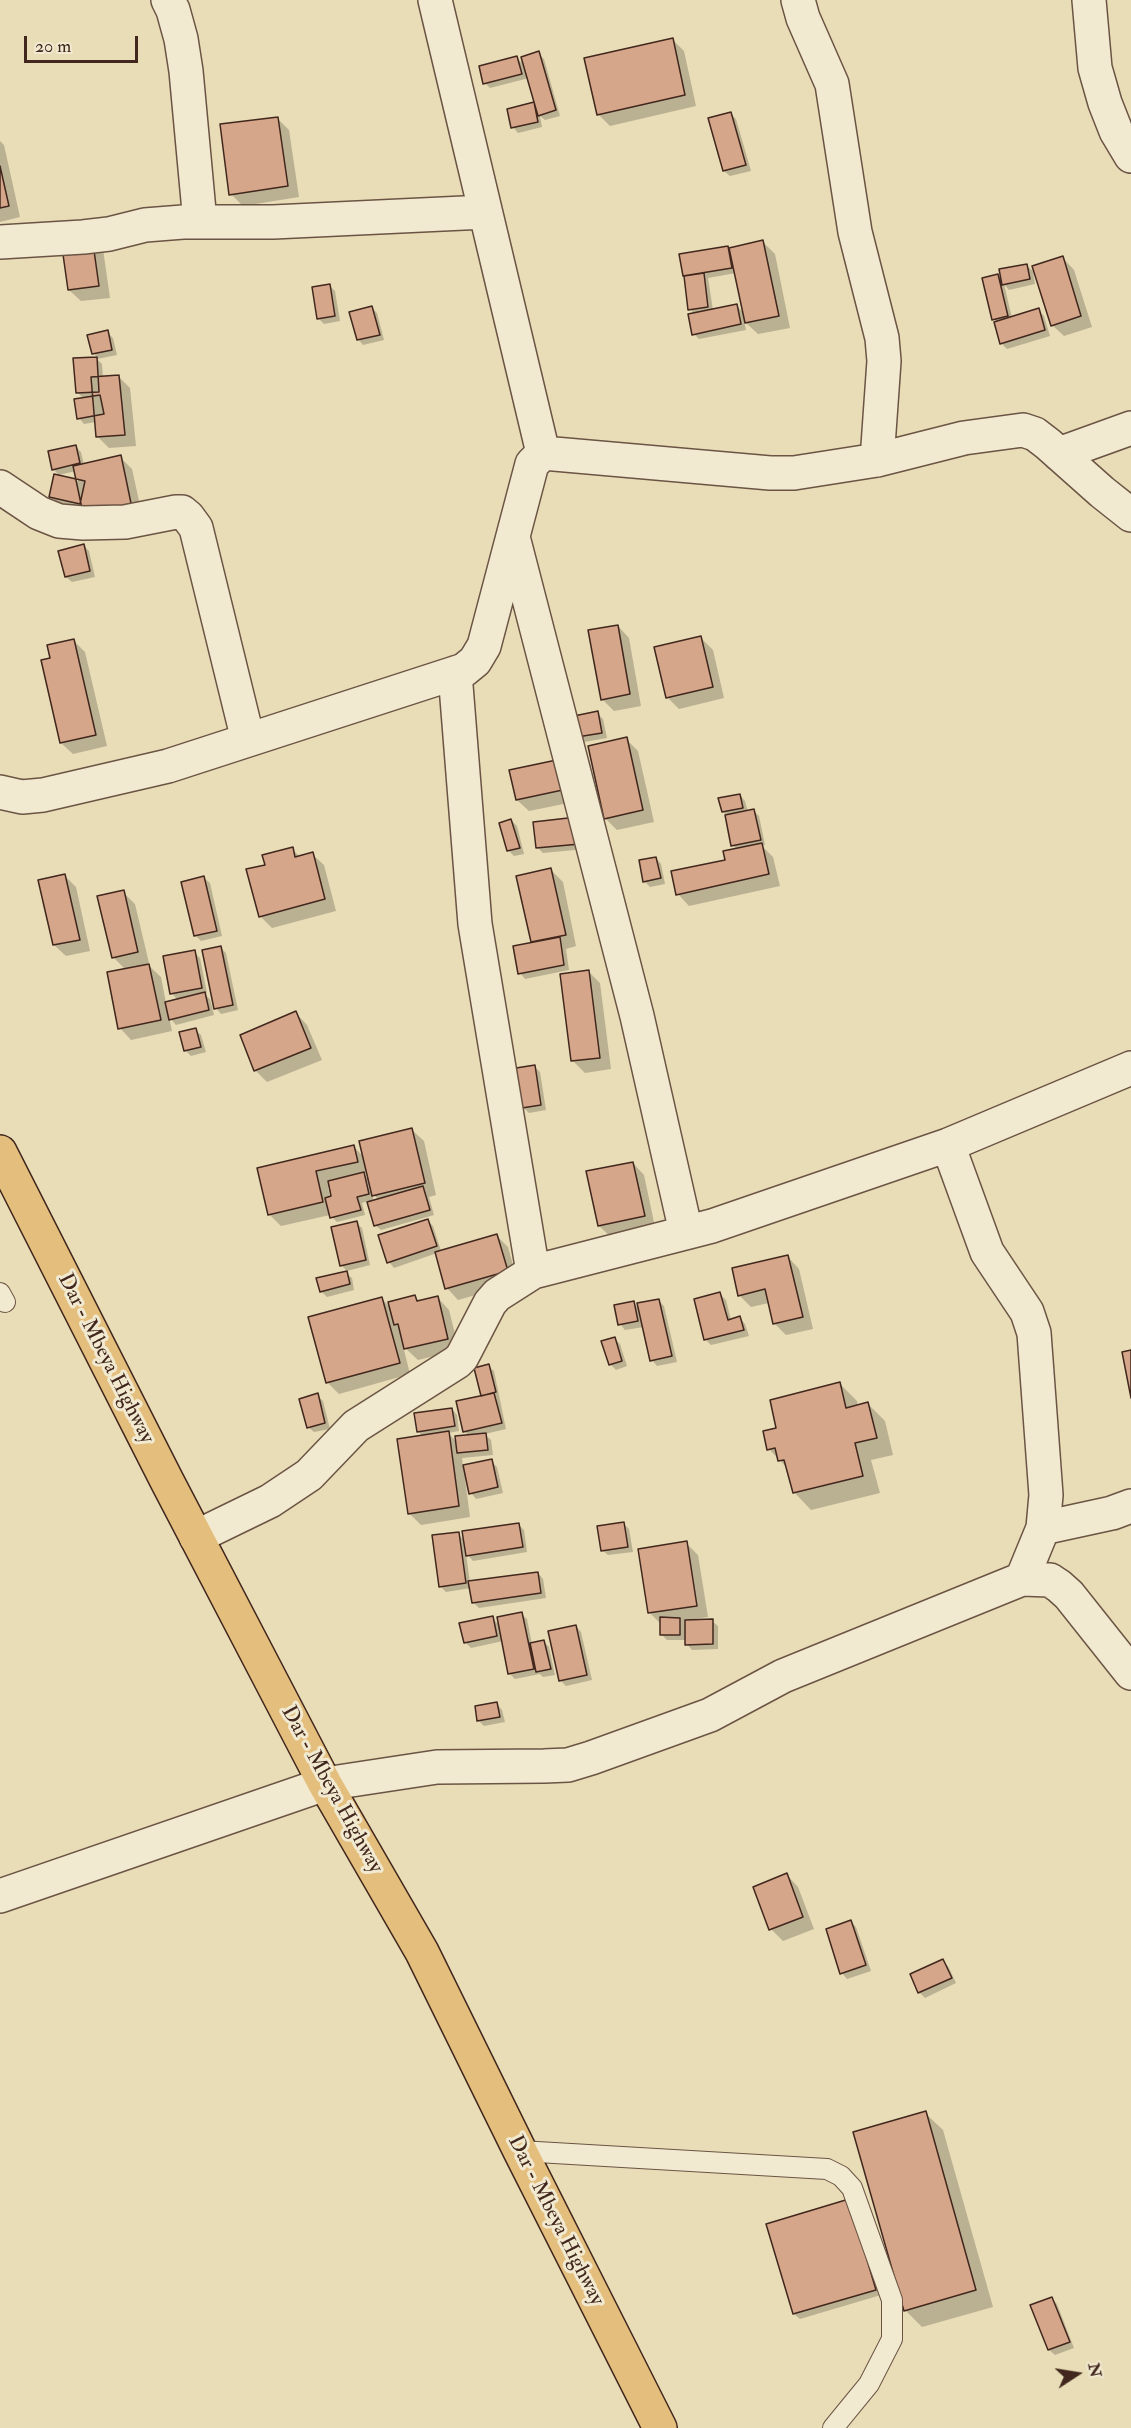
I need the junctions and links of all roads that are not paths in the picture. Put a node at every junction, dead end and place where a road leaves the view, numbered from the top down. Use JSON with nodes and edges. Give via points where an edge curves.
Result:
{"nodes":[{"id":1,"x":168,"y":0,"type":"edge"},
{"id":2,"x":435,"y":0,"type":"edge"},
{"id":3,"x":798,"y":0,"type":"edge"},
{"id":4,"x":1089,"y":0,"type":"edge"},
{"id":5,"x":1131,"y":156,"type":"edge"},
{"id":6,"x":485,"y":212,"type":"junction"},
{"id":7,"x":200,"y":222,"type":"junction"},
{"id":8,"x":0,"y":242,"type":"edge"},
{"id":9,"x":1131,"y":428,"type":"edge"},
{"id":10,"x":543,"y":453,"type":"junction"},
{"id":11,"x":1059,"y":454,"type":"junction"},
{"id":12,"x":878,"y":460,"type":"junction"},
{"id":13,"x":0,"y":487,"type":"edge"},
{"id":14,"x":1131,"y":515,"type":"edge"},
{"id":15,"x":513,"y":535,"type":"junction"},
{"id":16,"x":455,"y":673,"type":"junction"},
{"id":17,"x":248,"y":740,"type":"junction"},
{"id":18,"x":0,"y":792,"type":"edge"},
{"id":19,"x":1131,"y":1068,"type":"edge"},
{"id":20,"x":948,"y":1145,"type":"junction"},
{"id":21,"x":0,"y":1152,"type":"edge"},
{"id":22,"x":686,"y":1232,"type":"junction"},
{"id":23,"x":533,"y":1272,"type":"junction"},
{"id":24,"x":1131,"y":1506,"type":"edge"},
{"id":25,"x":1043,"y":1528,"type":"junction"},
{"id":26,"x":196,"y":1537,"type":"junction"},
{"id":27,"x":1022,"y":1579,"type":"junction"},
{"id":28,"x":1131,"y":1673,"type":"edge"},
{"id":29,"x":325,"y":1784,"type":"junction"},
{"id":30,"x":0,"y":1896,"type":"edge"},
{"id":31,"x":520,"y":2151,"type":"junction"},
{"id":32,"x":660,"y":2428,"type":"edge"},
{"id":33,"x":833,"y":2428,"type":"edge"}],
"edges":[{"from":1,"to":7,"type":"street","via":[[186,71]]},
{"from":2,"to":6,"type":"street"},
{"from":3,"to":12,"type":"street","via":[[832,84],[855,232],[882,338]]},
{"from":4,"to":5,"type":"street","via":[[1095,68],[1102,94]]},
{"from":6,"to":7,"type":"street"},
{"from":6,"to":10,"type":"street"},
{"from":7,"to":8,"type":"street","via":[[154,224],[83,237]]},
{"from":9,"to":11,"type":"street"},
{"from":10,"to":12,"type":"street","via":[[770,473]]},
{"from":10,"to":15,"type":"street","via":[[532,464]]},
{"from":11,"to":12,"type":"street","via":[[1035,434],[1023,430],[964,438]]},
{"from":11,"to":14,"type":"street"},
{"from":13,"to":17,"type":"street","via":[[39,513],[59,521],[125,522],[176,512],[188,517],[196,528]]},
{"from":15,"to":16,"type":"street","via":[[484,646],[475,661]]},
{"from":15,"to":22,"type":"street","via":[[637,1016]]},
{"from":16,"to":17,"type":"street"},
{"from":16,"to":23,"type":"street","via":[[476,924]]},
{"from":17,"to":18,"type":"street","via":[[168,766],[43,795],[22,797]]},
{"from":19,"to":20,"type":"street"},
{"from":20,"to":22,"type":"street"},
{"from":20,"to":25,"type":"street","via":[[987,1252],[1027,1312],[1034,1333],[1046,1495]]},
{"from":21,"to":26,"type":"highway","name":"Dar - Mbeya Highway"},
{"from":22,"to":23,"type":"street"},
{"from":23,"to":26,"type":"street","via":[[497,1294],[457,1362],[356,1426],[309,1475],[270,1501]]},
{"from":24,"to":25,"type":"street","via":[[1112,1514]]},
{"from":25,"to":27,"type":"street"},
{"from":26,"to":29,"type":"highway","name":"Dar - Mbeya Highway"},
{"from":27,"to":28,"type":"street","via":[[1050,1580],[1059,1586]]},
{"from":27,"to":29,"type":"street","via":[[783,1676],[710,1715],[568,1765],[437,1767]]},
{"from":29,"to":30,"type":"street"},
{"from":29,"to":31,"type":"highway","name":"Dar - Mbeya Highway","via":[[422,1952]]},
{"from":31,"to":32,"type":"highway","name":"Dar - Mbeya Highway"},
{"from":31,"to":33,"type":"lane","via":[[826,2169],[841,2176],[852,2188],[892,2300],[892,2339],[868,2384]]}]}
